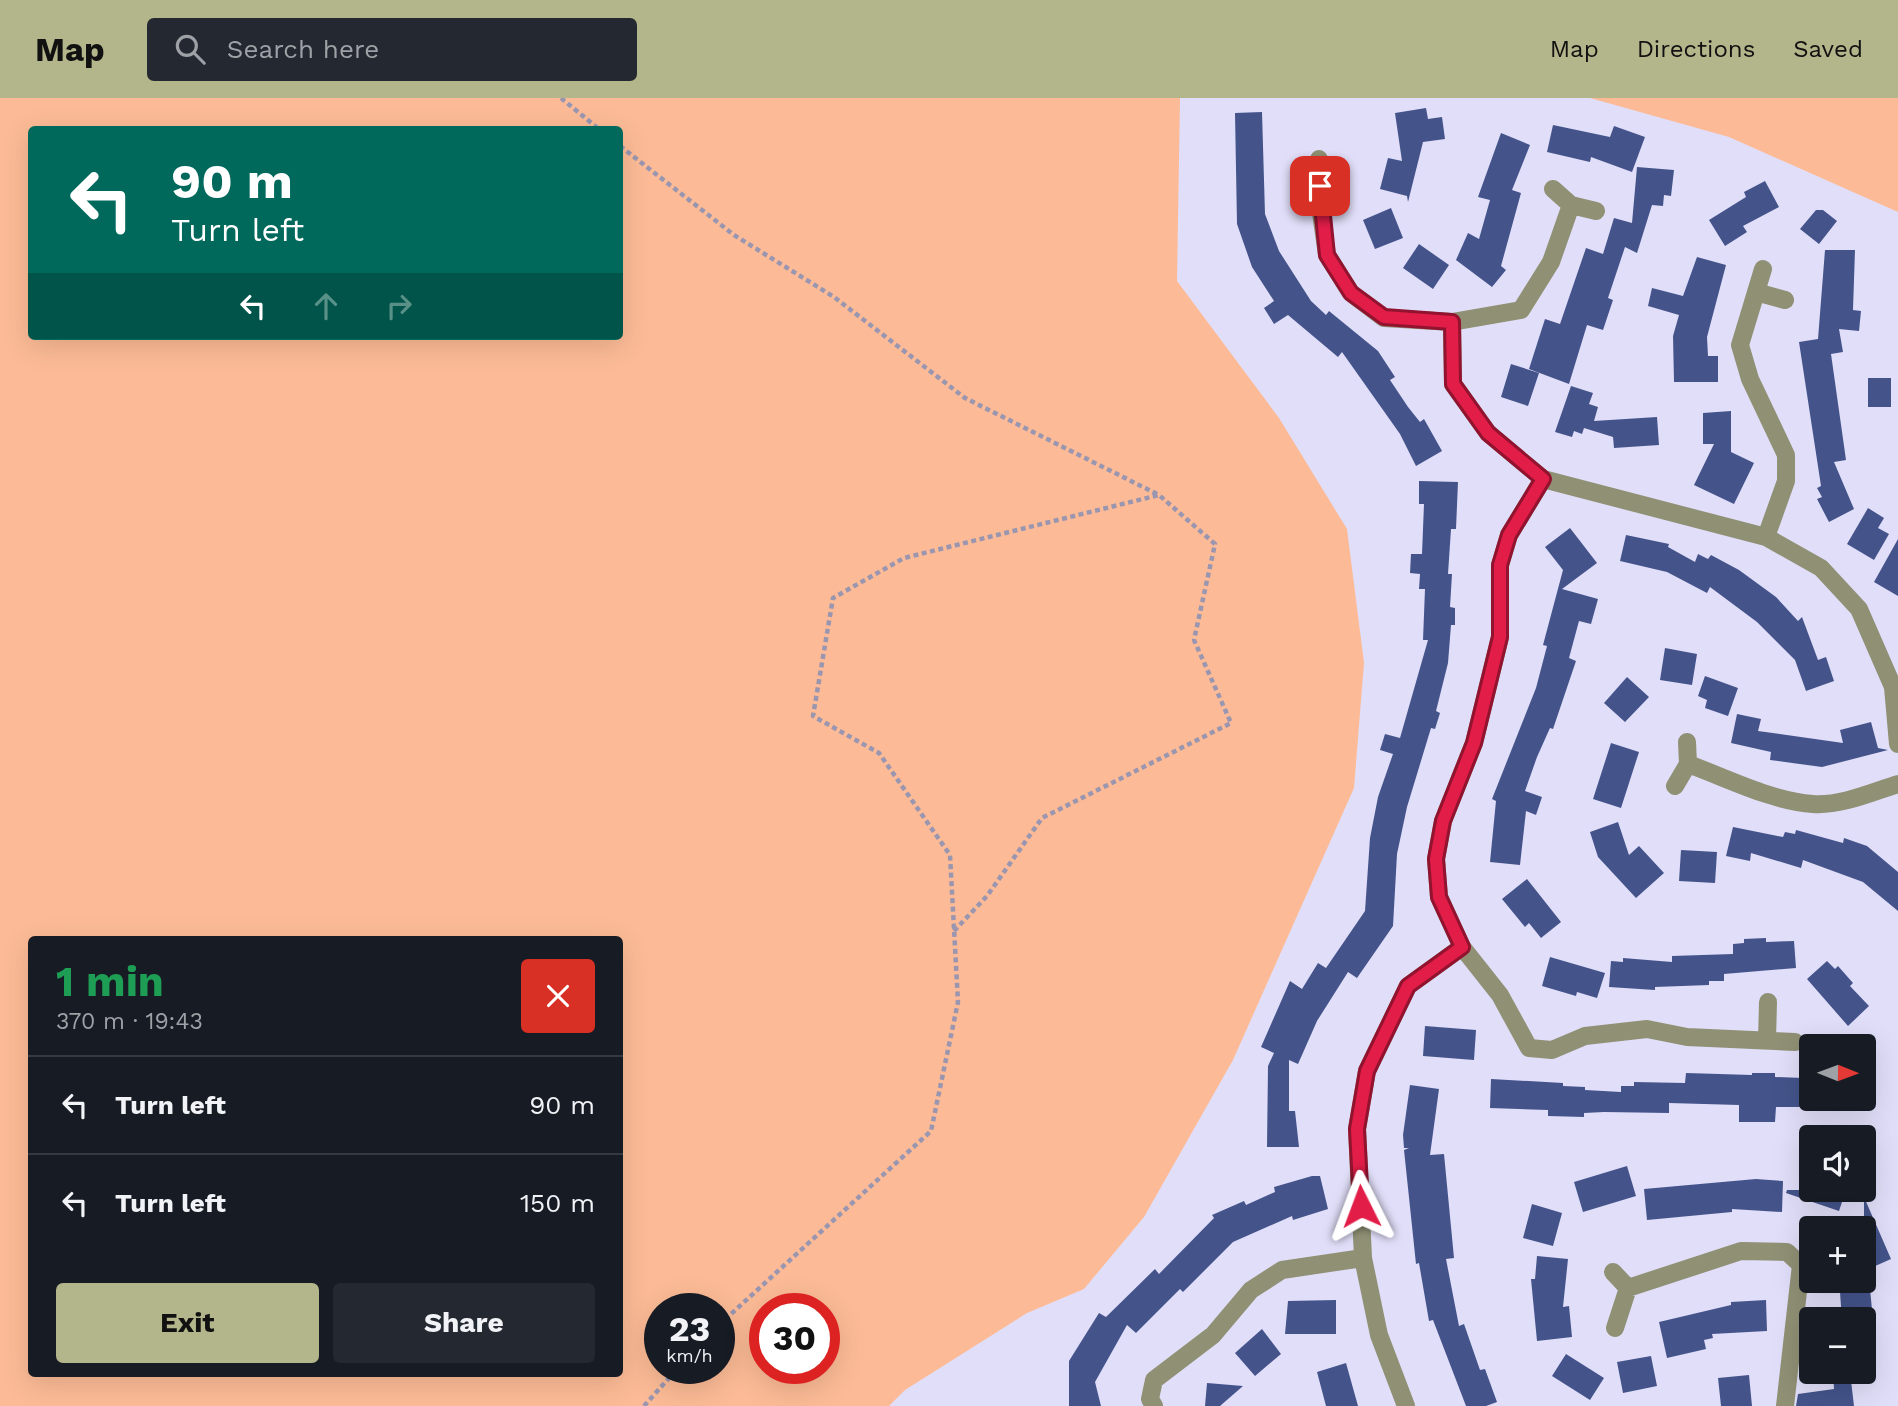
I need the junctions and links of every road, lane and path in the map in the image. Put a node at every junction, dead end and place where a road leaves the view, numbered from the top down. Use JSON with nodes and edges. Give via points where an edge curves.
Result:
{"nodes":[{"id":1,"x":561,"y":98,"type":"edge"},
{"id":2,"x":595,"y":126,"type":"edge"},
{"id":3,"x":623,"y":148,"type":"edge"},
{"id":4,"x":1319,"y":159,"type":"dead end"},
{"id":5,"x":1553,"y":189,"type":"dead end"},
{"id":6,"x":1571,"y":205,"type":"junction"},
{"id":7,"x":1595,"y":211,"type":"dead end"},
{"id":8,"x":1763,"y":269,"type":"dead end"},
{"id":9,"x":1756,"y":292,"type":"junction"},
{"id":10,"x":1785,"y":300,"type":"dead end"},
{"id":11,"x":1452,"y":322,"type":"junction"},
{"id":12,"x":1543,"y":479,"type":"junction"},
{"id":13,"x":1159,"y":495,"type":"junction"},
{"id":14,"x":1766,"y":537,"type":"junction"},
{"id":15,"x":1896,"y":687,"type":"edge"},
{"id":16,"x":1687,"y":742,"type":"dead end"},
{"id":17,"x":1898,"y":744,"type":"edge"},
{"id":18,"x":1688,"y":764,"type":"junction"},
{"id":19,"x":1898,"y":784,"type":"edge"},
{"id":20,"x":1675,"y":786,"type":"dead end"},
{"id":21,"x":954,"y":932,"type":"junction"},
{"id":22,"x":1462,"y":947,"type":"junction"},
{"id":23,"x":1768,"y":1002,"type":"dead end"},
{"id":24,"x":1766,"y":1040,"type":"junction"},
{"id":25,"x":1795,"y":1042,"type":"dead end"},
{"id":26,"x":1363,"y":1258,"type":"junction"},
{"id":27,"x":1613,"y":1272,"type":"dead end"},
{"id":28,"x":1628,"y":1288,"type":"junction"},
{"id":29,"x":735,"y":1307,"type":"edge"},
{"id":30,"x":1615,"y":1328,"type":"dead end"},
{"id":31,"x":663,"y":1384,"type":"edge"},
{"id":32,"x":643,"y":1406,"type":"edge"},
{"id":33,"x":1154,"y":1406,"type":"edge"},
{"id":34,"x":1406,"y":1406,"type":"edge"},
{"id":35,"x":1785,"y":1406,"type":"edge"}],
"edges":[{"from":1,"to":2,"type":"path"},
{"from":3,"to":13,"type":"path","via":[[734,235],[834,296],[965,398]]},
{"from":4,"to":11,"type":"street","via":[[1327,255],[1351,293],[1384,317]]},
{"from":5,"to":6,"type":"street"},
{"from":6,"to":7,"type":"street"},
{"from":6,"to":11,"type":"street","via":[[1551,262],[1521,310]]},
{"from":8,"to":9,"type":"street"},
{"from":9,"to":10,"type":"street"},
{"from":9,"to":14,"type":"street","via":[[1740,345],[1750,379],[1786,455],[1786,481]]},
{"from":11,"to":12,"type":"street","via":[[1453,384],[1488,433]]},
{"from":12,"to":14,"type":"street"},
{"from":12,"to":22,"type":"street","via":[[1509,535],[1500,565],[1500,637],[1474,743],[1443,821],[1436,859],[1439,897]]},
{"from":13,"to":21,"type":"path","via":[[1215,544],[1194,639],[1231,723],[1042,818],[987,896]]},
{"from":13,"to":21,"type":"path","via":[[904,558],[833,598],[813,716],[878,752],[950,855]]},
{"from":14,"to":15,"type":"street","via":[[1821,568],[1859,609]]},
{"from":15,"to":17,"type":"street"},
{"from":16,"to":18,"type":"street"},
{"from":18,"to":19,"type":"street","via":[[1776,796],[1813,804],[1835,803]]},
{"from":18,"to":20,"type":"street"},
{"from":21,"to":29,"type":"path","via":[[958,1002],[931,1131]]},
{"from":22,"to":24,"type":"street","via":[[1500,995],[1530,1048],[1552,1050],[1585,1036],[1647,1030],[1687,1037]]},
{"from":22,"to":26,"type":"street","via":[[1408,986],[1367,1071],[1357,1129]]},
{"from":23,"to":24,"type":"street"},
{"from":24,"to":25,"type":"street"},
{"from":26,"to":33,"type":"street","via":[[1282,1270],[1251,1290],[1213,1335],[1154,1380],[1150,1398]]},
{"from":26,"to":34,"type":"street","via":[[1379,1335]]},
{"from":27,"to":28,"type":"street"},
{"from":28,"to":30,"type":"street"},
{"from":28,"to":35,"type":"street","via":[[1741,1251],[1787,1252],[1801,1265]]},
{"from":31,"to":32,"type":"path"}]}
